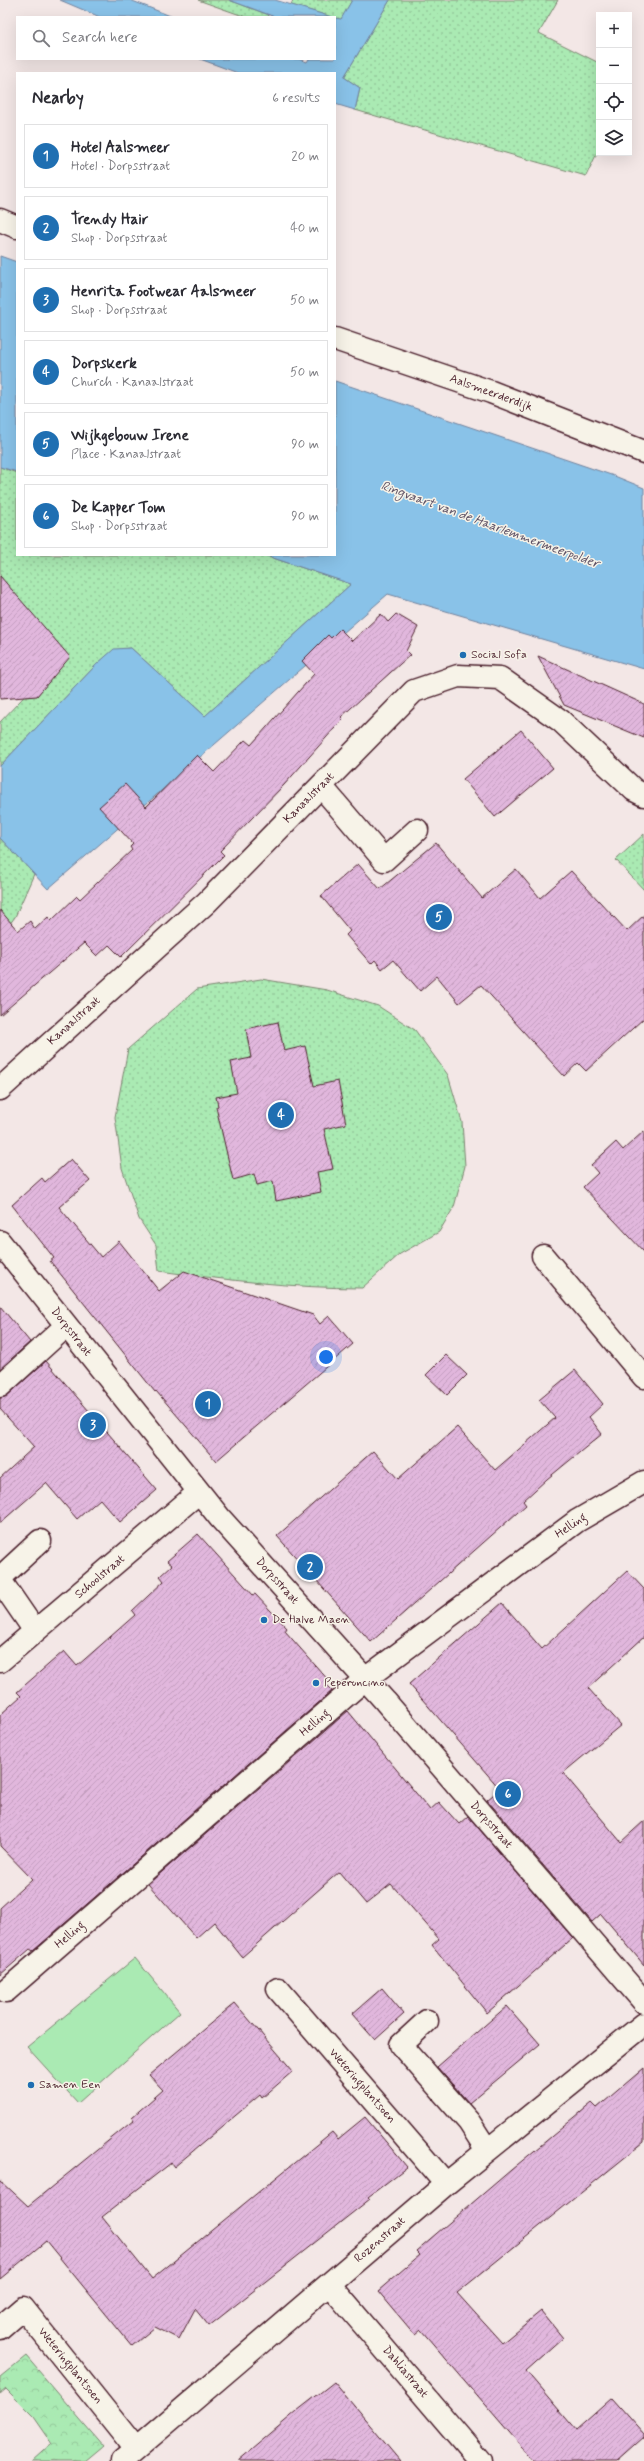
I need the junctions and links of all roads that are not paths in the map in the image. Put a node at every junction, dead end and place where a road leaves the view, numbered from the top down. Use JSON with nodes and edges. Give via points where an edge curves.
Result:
{"nodes":[{"id":1,"x":0,"y":220,"type":"edge"},
{"id":2,"x":16,"y":227,"type":"edge"},
{"id":3,"x":336,"y":339,"type":"edge"},
{"id":4,"x":644,"y":452,"type":"edge"},
{"id":5,"x":321,"y":786,"type":"junction"},
{"id":6,"x":644,"y":795,"type":"edge"},
{"id":7,"x":417,"y":830,"type":"dead end"},
{"id":8,"x":0,"y":1089,"type":"edge"},
{"id":9,"x":0,"y":1242,"type":"edge"},
{"id":10,"x":543,"y":1256,"type":"dead end"},
{"id":11,"x":66,"y":1326,"type":"junction"},
{"id":12,"x":644,"y":1377,"type":"edge"},
{"id":13,"x":0,"y":1386,"type":"edge"},
{"id":14,"x":644,"y":1482,"type":"edge"},
{"id":15,"x":199,"y":1492,"type":"junction"},
{"id":16,"x":40,"y":1541,"type":"dead end"},
{"id":17,"x":0,"y":1579,"type":"edge"},
{"id":18,"x":35,"y":1631,"type":"junction"},
{"id":19,"x":0,"y":1662,"type":"edge"},
{"id":20,"x":365,"y":1679,"type":"junction"},
{"id":21,"x":278,"y":1989,"type":"dead end"},
{"id":22,"x":6,"y":1991,"type":"dead end"},
{"id":23,"x":644,"y":2002,"type":"edge"},
{"id":24,"x":427,"y":2021,"type":"dead end"},
{"id":25,"x":644,"y":2024,"type":"edge"},
{"id":26,"x":487,"y":2150,"type":"junction"},
{"id":27,"x":446,"y":2184,"type":"junction"},
{"id":28,"x":329,"y":2284,"type":"junction"},
{"id":29,"x":0,"y":2328,"type":"edge"},
{"id":30,"x":129,"y":2455,"type":"edge"},
{"id":31,"x":480,"y":2461,"type":"edge"}],
"edges":[{"from":1,"to":2,"type":"street"},
{"from":3,"to":4,"type":"street","name":"Aalsmeerderdijk","via":[[491,392]]},
{"from":5,"to":6,"type":"street","name":"Kanaalstraat","via":[[414,691],[458,676],[500,678],[561,721],[634,790]]},
{"from":5,"to":7,"type":"street","via":[[384,860]]},
{"from":5,"to":8,"type":"street","name":"Kanaalstraat","via":[[207,902]]},
{"from":9,"to":11,"type":"street","name":"Dorpsstraat"},
{"from":10,"to":12,"type":"street"},
{"from":11,"to":13,"type":"street"},
{"from":11,"to":15,"type":"street","name":"Dorpsstraat"},
{"from":14,"to":20,"type":"street","name":"Helling","via":[[577,1521]]},
{"from":15,"to":18,"type":"street","name":"Schoolstraat"},
{"from":15,"to":20,"type":"street","name":"Dorpsstraat"},
{"from":16,"to":17,"type":"street"},
{"from":17,"to":18,"type":"street"},
{"from":18,"to":19,"type":"street","name":"Schoolstraat"},
{"from":20,"to":22,"type":"street","name":"Helling"},
{"from":20,"to":23,"type":"street","name":"Dorpsstraat"},
{"from":21,"to":27,"type":"street","name":"Weteringplantsoen"},
{"from":24,"to":26,"type":"street","via":[[401,2045],[469,2122]]},
{"from":25,"to":26,"type":"street","name":"Rozenstraat"},
{"from":26,"to":27,"type":"street","name":"Rozenstraat"},
{"from":27,"to":28,"type":"street","name":"Rozenstraat"},
{"from":28,"to":30,"type":"street","name":"Rozenstraat"},
{"from":28,"to":31,"type":"street","name":"Dahliastraat"},
{"from":29,"to":30,"type":"street","name":"Weteringplantsoen","via":[[24,2308]]}]}
